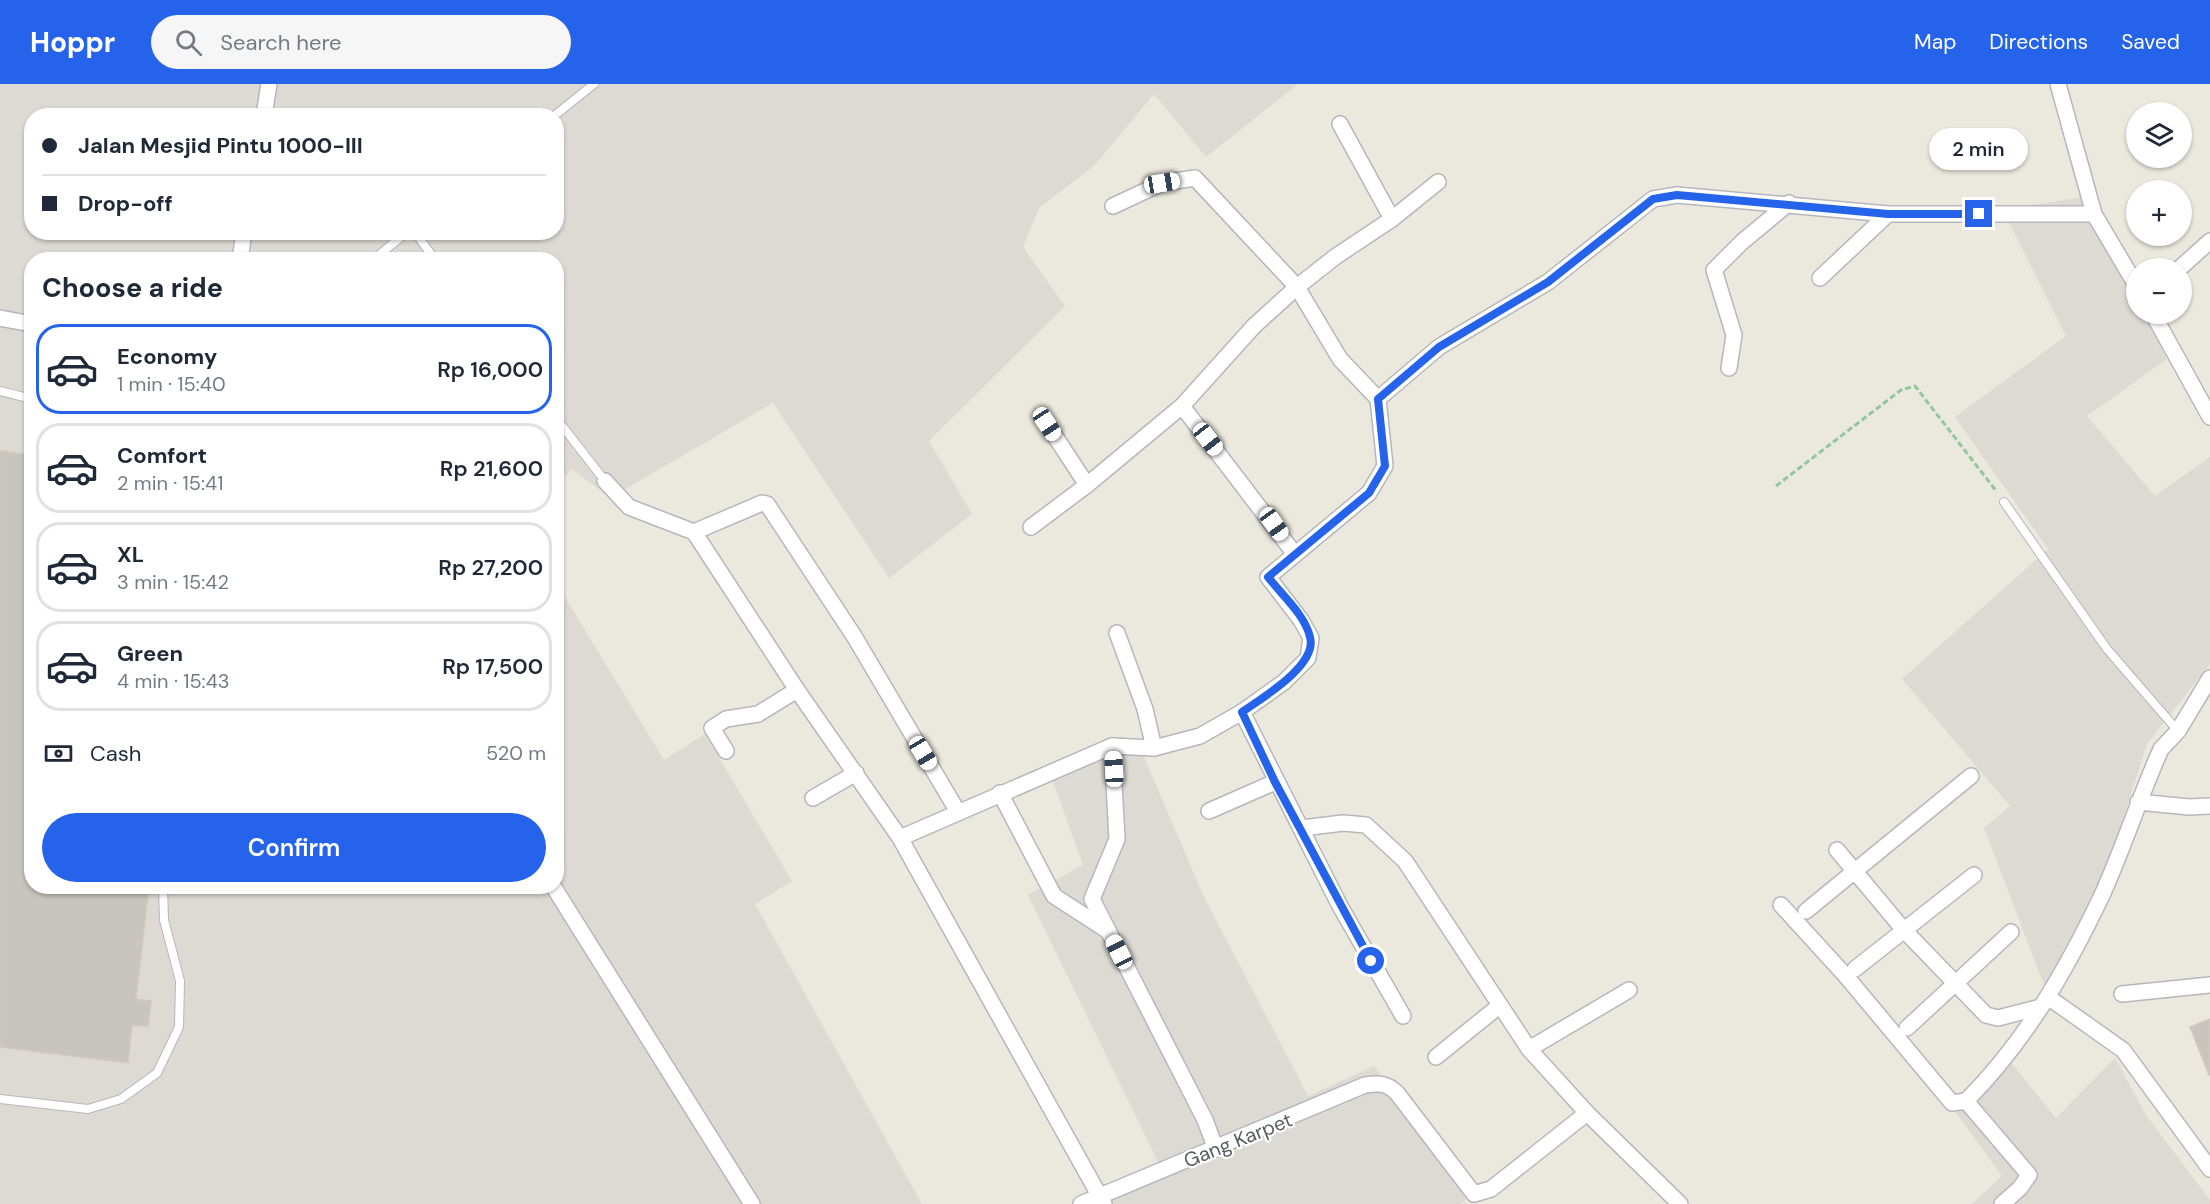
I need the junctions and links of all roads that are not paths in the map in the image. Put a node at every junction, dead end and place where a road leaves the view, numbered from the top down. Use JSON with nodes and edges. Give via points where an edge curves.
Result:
{"nodes":[{"id":1,"x":269,"y":84,"type":"edge"},
{"id":2,"x":594,"y":84,"type":"edge"},
{"id":3,"x":2061,"y":84,"type":"edge"},
{"id":4,"x":265,"y":108,"type":"edge"},
{"id":5,"x":564,"y":108,"type":"edge"},
{"id":6,"x":1340,"y":124,"type":"dead end"},
{"id":7,"x":1438,"y":182,"type":"dead end"},
{"id":8,"x":1790,"y":203,"type":"junction"},
{"id":9,"x":1113,"y":206,"type":"dead end"},
{"id":10,"x":2094,"y":213,"type":"junction"},
{"id":11,"x":1888,"y":214,"type":"junction"},
{"id":12,"x":1392,"y":219,"type":"junction"},
{"id":13,"x":397,"y":240,"type":"edge"},
{"id":14,"x":2210,"y":241,"type":"edge"},
{"id":15,"x":383,"y":252,"type":"edge"},
{"id":16,"x":2191,"y":258,"type":"edge"},
{"id":17,"x":2126,"y":268,"type":"edge"},
{"id":18,"x":1820,"y":278,"type":"dead end"},
{"id":19,"x":1297,"y":287,"type":"junction"},
{"id":20,"x":0,"y":318,"type":"edge"},
{"id":21,"x":24,"y":322,"type":"edge"},
{"id":22,"x":2158,"y":324,"type":"edge"},
{"id":23,"x":1729,"y":368,"type":"dead end"},
{"id":24,"x":0,"y":391,"type":"edge"},
{"id":25,"x":24,"y":397,"type":"edge"},
{"id":26,"x":1378,"y":399,"type":"junction"},
{"id":27,"x":1182,"y":406,"type":"junction"},
{"id":28,"x":2210,"y":417,"type":"edge"},
{"id":29,"x":1047,"y":424,"type":"dead end"},
{"id":30,"x":564,"y":428,"type":"edge"},
{"id":31,"x":605,"y":481,"type":"joint"},
{"id":32,"x":1086,"y":485,"type":"junction"},
{"id":33,"x":2004,"y":502,"type":"road end"},
{"id":34,"x":1031,"y":527,"type":"dead end"},
{"id":35,"x":694,"y":532,"type":"junction"},
{"id":36,"x":1283,"y":563,"type":"junction"},
{"id":37,"x":1117,"y":633,"type":"dead end"},
{"id":38,"x":2210,"y":678,"type":"edge"},
{"id":39,"x":797,"y":690,"type":"junction"},
{"id":40,"x":1242,"y":712,"type":"junction"},
{"id":41,"x":2178,"y":730,"type":"junction"},
{"id":42,"x":1112,"y":746,"type":"junction"},
{"id":43,"x":1154,"y":748,"type":"junction"},
{"id":44,"x":726,"y":751,"type":"dead end"},
{"id":45,"x":856,"y":773,"type":"junction"},
{"id":46,"x":1971,"y":776,"type":"dead end"},
{"id":47,"x":1275,"y":782,"type":"junction"},
{"id":48,"x":1000,"y":793,"type":"junction"},
{"id":49,"x":813,"y":798,"type":"dead end"},
{"id":50,"x":2138,"y":802,"type":"junction"},
{"id":51,"x":2210,"y":806,"type":"edge"},
{"id":52,"x":1209,"y":811,"type":"dead end"},
{"id":53,"x":958,"y":812,"type":"junction"},
{"id":54,"x":1302,"y":828,"type":"junction"},
{"id":55,"x":900,"y":838,"type":"junction"},
{"id":56,"x":1837,"y":850,"type":"dead end"},
{"id":57,"x":1853,"y":870,"type":"junction"},
{"id":58,"x":1974,"y":875,"type":"dead end"},
{"id":59,"x":163,"y":894,"type":"edge"},
{"id":60,"x":558,"y":894,"type":"edge"},
{"id":61,"x":1781,"y":906,"type":"dead end"},
{"id":62,"x":1806,"y":911,"type":"dead end"},
{"id":63,"x":1903,"y":929,"type":"junction"},
{"id":64,"x":1108,"y":931,"type":"junction"},
{"id":65,"x":2012,"y":932,"type":"dead end"},
{"id":66,"x":1855,"y":969,"type":"dead end"},
{"id":67,"x":1955,"y":985,"type":"junction"},
{"id":68,"x":2210,"y":985,"type":"edge"},
{"id":69,"x":1629,"y":990,"type":"dead end"},
{"id":70,"x":2122,"y":994,"type":"dead end"},
{"id":71,"x":2045,"y":1002,"type":"junction"},
{"id":72,"x":1499,"y":1006,"type":"junction"},
{"id":73,"x":1403,"y":1016,"type":"dead end"},
{"id":74,"x":1907,"y":1028,"type":"dead end"},
{"id":75,"x":1529,"y":1049,"type":"junction"},
{"id":76,"x":1436,"y":1057,"type":"dead end"},
{"id":77,"x":0,"y":1099,"type":"edge"},
{"id":78,"x":1966,"y":1101,"type":"junction"},
{"id":79,"x":1587,"y":1113,"type":"junction"},
{"id":80,"x":1216,"y":1149,"type":"junction"},
{"id":81,"x":2210,"y":1168,"type":"edge"},
{"id":82,"x":1101,"y":1200,"type":"edge"},
{"id":83,"x":752,"y":1204,"type":"edge"},
{"id":84,"x":1081,"y":1204,"type":"edge"},
{"id":85,"x":1680,"y":1204,"type":"edge"},
{"id":86,"x":2002,"y":1204,"type":"edge"}],
"edges":[{"from":1,"to":4,"type":"street"},
{"from":2,"to":5,"type":"lane"},
{"from":3,"to":10,"type":"street"},
{"from":6,"to":12,"type":"street"},
{"from":7,"to":12,"type":"street"},
{"from":8,"to":11,"type":"street"},
{"from":8,"to":23,"type":"street","via":[[1714,270],[1734,335]]},
{"from":8,"to":26,"type":"street","via":[[1677,195],[1653,199],[1548,282],[1439,347]]},
{"from":9,"to":19,"type":"street","via":[[1162,183],[1195,178]]},
{"from":10,"to":11,"type":"street"},
{"from":10,"to":17,"type":"street"},
{"from":11,"to":18,"type":"street"},
{"from":12,"to":19,"type":"street"},
{"from":13,"to":15,"type":"lane"},
{"from":14,"to":16,"type":"street"},
{"from":19,"to":26,"type":"street","via":[[1340,360]]},
{"from":19,"to":27,"type":"street","via":[[1254,326]]},
{"from":20,"to":21,"type":"street"},
{"from":22,"to":28,"type":"street"},
{"from":24,"to":25,"type":"lane"},
{"from":26,"to":36,"type":"street","via":[[1385,466],[1369,493]]},
{"from":27,"to":32,"type":"street"},
{"from":27,"to":36,"type":"street"},
{"from":29,"to":32,"type":"street"},
{"from":30,"to":31,"type":"lane"},
{"from":31,"to":35,"type":"street","via":[[629,507]]},
{"from":32,"to":34,"type":"street"},
{"from":33,"to":41,"type":"lane","via":[[2107,649]]},
{"from":35,"to":39,"type":"street"},
{"from":35,"to":53,"type":"street","via":[[767,504],[854,636]]},
{"from":36,"to":40,"type":"street","via":[[1268,577],[1311,638],[1308,658],[1284,682]]},
{"from":37,"to":43,"type":"street","via":[[1145,710]]},
{"from":38,"to":41,"type":"street"},
{"from":39,"to":44,"type":"street","via":[[758,714],[726,719],[712,728]]},
{"from":39,"to":45,"type":"street"},
{"from":40,"to":43,"type":"street","via":[[1200,736]]},
{"from":40,"to":47,"type":"street"},
{"from":41,"to":50,"type":"street","via":[[2161,749]]},
{"from":42,"to":43,"type":"street"},
{"from":42,"to":48,"type":"street"},
{"from":42,"to":64,"type":"street","via":[[1117,839],[1092,899]]},
{"from":45,"to":49,"type":"street"},
{"from":45,"to":55,"type":"street"},
{"from":46,"to":57,"type":"street"},
{"from":47,"to":52,"type":"street"},
{"from":47,"to":54,"type":"street"},
{"from":48,"to":53,"type":"street"},
{"from":48,"to":64,"type":"street","via":[[1054,896]]},
{"from":50,"to":51,"type":"street"},
{"from":50,"to":71,"type":"street","via":[[2103,891]]},
{"from":53,"to":55,"type":"street"},
{"from":54,"to":72,"type":"street","via":[[1366,825],[1405,861]]},
{"from":54,"to":73,"type":"street","via":[[1340,906]]},
{"from":55,"to":82,"type":"street"},
{"from":56,"to":57,"type":"street"},
{"from":57,"to":62,"type":"street"},
{"from":57,"to":63,"type":"street"},
{"from":58,"to":63,"type":"street"},
{"from":59,"to":77,"type":"lane","via":[[164,920],[180,981],[179,1027],[157,1073],[121,1100],[88,1109]]},
{"from":60,"to":83,"type":"street"},
{"from":61,"to":78,"type":"street","via":[[1845,975],[1952,1103]]},
{"from":63,"to":66,"type":"street"},
{"from":63,"to":67,"type":"street"},
{"from":64,"to":80,"type":"street"},
{"from":65,"to":67,"type":"street"},
{"from":67,"to":71,"type":"street","via":[[1986,1015],[1998,1018]]},
{"from":67,"to":74,"type":"street"},
{"from":68,"to":70,"type":"street"},
{"from":69,"to":75,"type":"street"},
{"from":71,"to":78,"type":"street","via":[[2019,1041]]},
{"from":71,"to":81,"type":"street","via":[[2123,1050]]},
{"from":72,"to":75,"type":"street"},
{"from":72,"to":76,"type":"street"},
{"from":75,"to":79,"type":"street"},
{"from":78,"to":86,"type":"street","via":[[2030,1175]]},
{"from":79,"to":80,"type":"street","name":"Gang Karpet","via":[[1491,1189],[1474,1194],[1397,1093],[1389,1085],[1378,1083],[1365,1085]]},
{"from":79,"to":85,"type":"street"},
{"from":80,"to":82,"type":"street","name":"Gang Karpet"},
{"from":82,"to":84,"type":"street","name":"Gang Karpet"}]}
